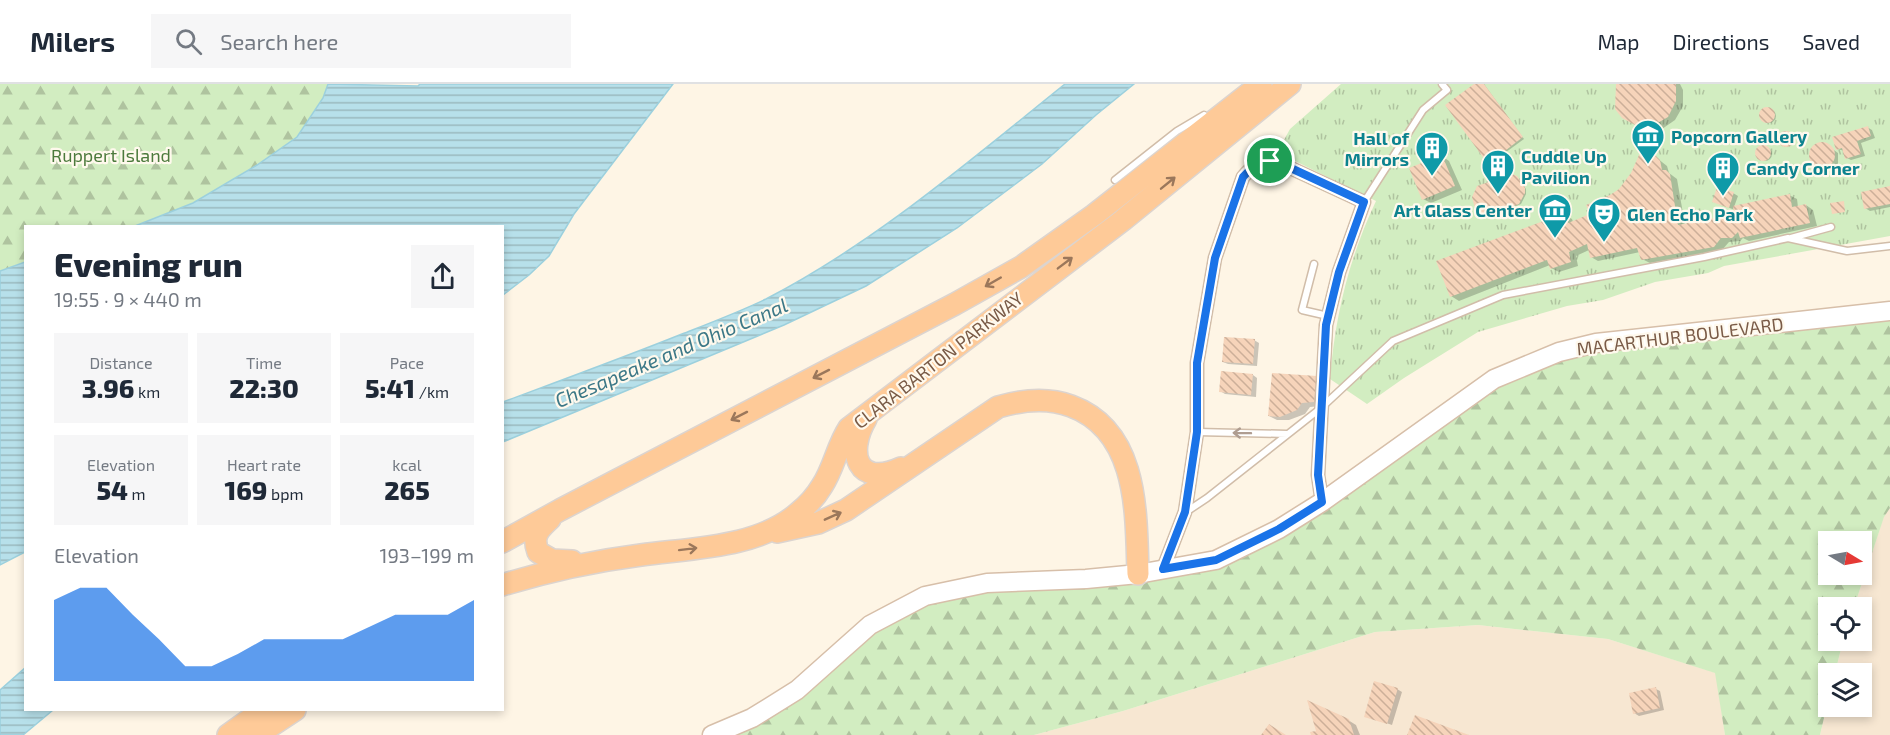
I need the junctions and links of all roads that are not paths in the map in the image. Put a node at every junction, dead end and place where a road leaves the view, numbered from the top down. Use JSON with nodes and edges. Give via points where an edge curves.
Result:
{"nodes":[{"id":1,"x":1290,"y":84,"type":"edge"},
{"id":2,"x":1442,"y":84,"type":"edge"},
{"id":3,"x":1254,"y":89,"type":"edge"},
{"id":4,"x":1204,"y":115,"type":"joint"},
{"id":5,"x":1115,"y":180,"type":"joint"},
{"id":6,"x":1364,"y":202,"type":"junction"},
{"id":7,"x":1831,"y":227,"type":"dead end"},
{"id":8,"x":1788,"y":238,"type":"junction"},
{"id":9,"x":1890,"y":246,"type":"edge"},
{"id":10,"x":1314,"y":264,"type":"dead end"},
{"id":11,"x":1020,"y":267,"type":"junction"},
{"id":12,"x":1890,"y":311,"type":"edge"},
{"id":13,"x":1329,"y":316,"type":"junction"},
{"id":14,"x":1321,"y":408,"type":"junction"},
{"id":15,"x":869,"y":414,"type":"junction"},
{"id":16,"x":1197,"y":432,"type":"junction"},
{"id":17,"x":1288,"y":434,"type":"junction"},
{"id":18,"x":915,"y":462,"type":"junction"},
{"id":19,"x":1322,"y":502,"type":"junction"},
{"id":20,"x":560,"y":510,"type":"junction"},
{"id":21,"x":1185,"y":512,"type":"junction"},
{"id":22,"x":756,"y":536,"type":"junction"},
{"id":23,"x":504,"y":541,"type":"edge"},
{"id":24,"x":594,"y":562,"type":"junction"},
{"id":25,"x":1163,"y":569,"type":"junction"},
{"id":26,"x":1138,"y":574,"type":"junction"},
{"id":27,"x":504,"y":584,"type":"edge"},
{"id":28,"x":262,"y":711,"type":"edge"},
{"id":29,"x":294,"y":711,"type":"edge"},
{"id":30,"x":228,"y":735,"type":"edge"},
{"id":31,"x":257,"y":735,"type":"edge"},
{"id":32,"x":712,"y":735,"type":"edge"}],
"edges":[{"from":15,"to":1,"type":"highway","name":"CLARA BARTON PARKWAY","one_way":true,"via":[[1123,220]]},
{"from":2,"to":6,"type":"lane","via":[[1447,90],[1423,110]]},
{"from":3,"to":4,"type":"highway"},
{"from":3,"to":11,"type":"highway","name":"CLARA BARTON PARKWAY","via":[[1095,215]]},
{"from":4,"to":5,"type":"lane"},
{"from":5,"to":11,"type":"highway","via":[[1084,214]]},
{"from":6,"to":13,"type":"street","via":[[1339,272]]},
{"from":6,"to":16,"type":"street","via":[[1270,161],[1259,164],[1243,177],[1215,258],[1197,363]]},
{"from":7,"to":8,"type":"lane"},
{"from":8,"to":9,"type":"lane","via":[[1847,251]]},
{"from":8,"to":14,"type":"lane","via":[[1503,295],[1393,341]]},
{"from":10,"to":13,"type":"lane","via":[[1302,310]]},
{"from":11,"to":20,"type":"highway","name":"CLARA BARTON PARKWAY","one_way":true},
{"from":12,"to":19,"type":"main road","name":"MACARTHUR BOULEVARD","via":[[1596,343],[1559,352],[1494,379]]},
{"from":13,"to":14,"type":"street"},
{"from":14,"to":17,"type":"lane"},
{"from":14,"to":19,"type":"street","via":[[1318,475]]},
{"from":15,"to":18,"type":"highway","via":[[855,450],[862,467],[875,475],[886,475]]},
{"from":15,"to":22,"type":"highway","name":"CLARA BARTON PARKWAY","via":[[849,428],[823,486],[809,502],[782,524]]},
{"from":17,"to":16,"type":"lane","one_way":true},
{"from":16,"to":21,"type":"street"},
{"from":17,"to":21,"type":"lane"},
{"from":22,"to":18,"type":"highway","one_way":true,"via":[[833,517]]},
{"from":18,"to":26,"type":"highway","via":[[998,407],[1045,400],[1080,410],[1106,429],[1120,447],[1136,525]]},
{"from":19,"to":25,"type":"main road","name":"MACARTHUR BOULEVARD","via":[[1279,529],[1216,560]]},
{"from":20,"to":23,"type":"highway","name":"CLARA BARTON PARKWAY"},
{"from":20,"to":24,"type":"highway","via":[[538,530],[534,543],[538,552],[552,560]]},
{"from":21,"to":25,"type":"street"},
{"from":24,"to":22,"type":"highway","name":"CLARA BARTON PARKWAY","one_way":true},
{"from":24,"to":27,"type":"highway","name":"CLARA BARTON PARKWAY"},
{"from":25,"to":26,"type":"main road","name":"MACARTHUR BOULEVARD"},
{"from":26,"to":32,"type":"main road","name":"MACARTHUR BOULEVARD","via":[[987,583],[925,596],[870,625],[797,690],[752,718]]},
{"from":28,"to":30,"type":"highway"},
{"from":29,"to":31,"type":"highway"}]}
